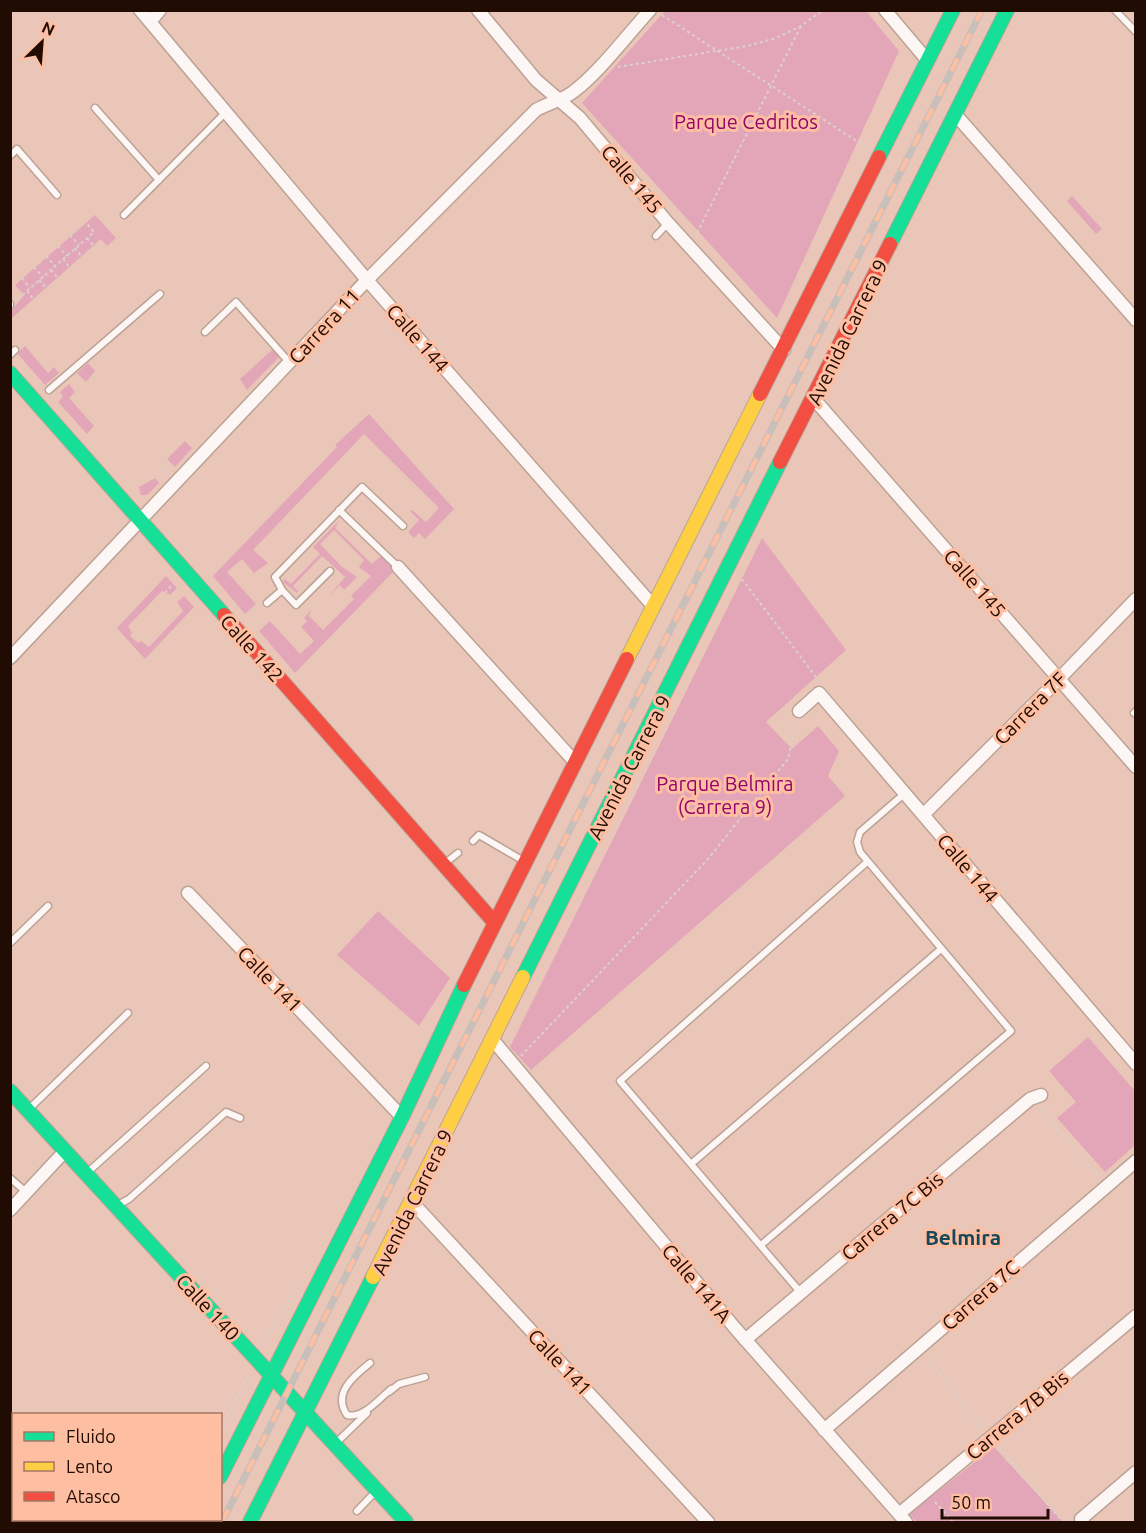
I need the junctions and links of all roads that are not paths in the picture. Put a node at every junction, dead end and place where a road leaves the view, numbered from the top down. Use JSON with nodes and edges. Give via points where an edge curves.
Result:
{"nodes":[{"id":1,"x":140,"y":10,"type":"edge"},
{"id":2,"x":160,"y":10,"type":"edge"},
{"id":3,"x":478,"y":10,"type":"edge"},
{"id":4,"x":652,"y":10,"type":"edge"},
{"id":5,"x":885,"y":10,"type":"edge"},
{"id":6,"x":953,"y":10,"type":"edge"},
{"id":7,"x":1007,"y":10,"type":"edge"},
{"id":8,"x":1115,"y":10,"type":"edge"},
{"id":9,"x":150,"y":22,"type":"junction"},
{"id":10,"x":1136,"y":32,"type":"edge"},
{"id":11,"x":927,"y":60,"type":"junction"},
{"id":12,"x":560,"y":102,"type":"junction"},
{"id":13,"x":95,"y":108,"type":"dead end"},
{"id":14,"x":226,"y":112,"type":"junction"},
{"id":15,"x":955,"y":114,"type":"junction"},
{"id":16,"x":11,"y":154,"type":"edge"},
{"id":17,"x":159,"y":180,"type":"junction"},
{"id":18,"x":57,"y":195,"type":"dead end"},
{"id":19,"x":124,"y":215,"type":"dead end"},
{"id":20,"x":668,"y":223,"type":"junction"},
{"id":21,"x":656,"y":236,"type":"dead end"},
{"id":22,"x":367,"y":280,"type":"junction"},
{"id":23,"x":160,"y":294,"type":"dead end"},
{"id":24,"x":242,"y":296,"type":"dead end"},
{"id":25,"x":236,"y":302,"type":"junction"},
{"id":26,"x":1136,"y":320,"type":"edge"},
{"id":27,"x":205,"y":332,"type":"dead end"},
{"id":28,"x":784,"y":350,"type":"junction"},
{"id":29,"x":289,"y":362,"type":"junction"},
{"id":30,"x":13,"y":380,"type":"edge"},
{"id":31,"x":49,"y":390,"type":"dead end"},
{"id":32,"x":814,"y":399,"type":"junction"},
{"id":33,"x":339,"y":510,"type":"junction"},
{"id":34,"x":140,"y":521,"type":"junction"},
{"id":35,"x":403,"y":526,"type":"dead end"},
{"id":36,"x":398,"y":567,"type":"joint"},
{"id":37,"x":330,"y":571,"type":"dead end"},
{"id":38,"x":282,"y":590,"type":"junction"},
{"id":39,"x":267,"y":603,"type":"dead end"},
{"id":40,"x":1134,"y":606,"type":"edge"},
{"id":41,"x":654,"y":607,"type":"junction"},
{"id":42,"x":10,"y":658,"type":"edge"},
{"id":43,"x":1059,"y":679,"type":"junction"},
{"id":44,"x":799,"y":711,"type":"road end"},
{"id":45,"x":575,"y":762,"type":"junction"},
{"id":46,"x":1136,"y":767,"type":"edge"},
{"id":47,"x":904,"y":794,"type":"junction"},
{"id":48,"x":923,"y":815,"type":"junction"},
{"id":49,"x":473,"y":841,"type":"dead end"},
{"id":50,"x":458,"y":853,"type":"dead end"},
{"id":51,"x":525,"y":861,"type":"junction"},
{"id":52,"x":866,"y":863,"type":"junction"},
{"id":53,"x":444,"y":864,"type":"junction"},
{"id":54,"x":188,"y":893,"type":"dead end"},
{"id":55,"x":48,"y":906,"type":"dead end"},
{"id":56,"x":494,"y":922,"type":"junction"},
{"id":57,"x":10,"y":943,"type":"edge"},
{"id":58,"x":941,"y":949,"type":"junction"},
{"id":59,"x":128,"y":1013,"type":"dead end"},
{"id":60,"x":492,"y":1039,"type":"junction"},
{"id":61,"x":1136,"y":1064,"type":"edge"},
{"id":62,"x":206,"y":1066,"type":"dead end"},
{"id":63,"x":10,"y":1091,"type":"edge"},
{"id":64,"x":1036,"y":1097,"type":"road end"},
{"id":65,"x":28,"y":1110,"type":"junction"},
{"id":66,"x":402,"y":1117,"type":"junction"},
{"id":67,"x":240,"y":1118,"type":"dead end"},
{"id":68,"x":65,"y":1151,"type":"junction"},
{"id":69,"x":1136,"y":1161,"type":"edge"},
{"id":70,"x":691,"y":1164,"type":"junction"},
{"id":71,"x":85,"y":1174,"type":"junction"},
{"id":72,"x":10,"y":1178,"type":"edge"},
{"id":73,"x":27,"y":1193,"type":"junction"},
{"id":74,"x":412,"y":1202,"type":"junction"},
{"id":75,"x":115,"y":1207,"type":"junction"},
{"id":76,"x":10,"y":1210,"type":"edge"},
{"id":77,"x":761,"y":1245,"type":"junction"},
{"id":78,"x":801,"y":1293,"type":"junction"},
{"id":79,"x":1136,"y":1316,"type":"edge"},
{"id":80,"x":745,"y":1340,"type":"junction"},
{"id":81,"x":370,"y":1363,"type":"dead end"},
{"id":82,"x":272,"y":1377,"type":"junction"},
{"id":83,"x":425,"y":1377,"type":"dead end"},
{"id":84,"x":391,"y":1389,"type":"junction"},
{"id":85,"x":307,"y":1413,"type":"junction"},
{"id":86,"x":824,"y":1430,"type":"junction"},
{"id":87,"x":335,"y":1444,"type":"junction"},
{"id":88,"x":1136,"y":1472,"type":"edge"},
{"id":89,"x":222,"y":1473,"type":"edge"},
{"id":90,"x":377,"y":1491,"type":"junction"},
{"id":91,"x":357,"y":1511,"type":"dead end"},
{"id":92,"x":903,"y":1518,"type":"edge"},
{"id":93,"x":255,"y":1521,"type":"edge"},
{"id":94,"x":1082,"y":1521,"type":"edge"},
{"id":95,"x":406,"y":1522,"type":"edge"},
{"id":96,"x":708,"y":1522,"type":"edge"}],
"edges":[{"from":1,"to":9,"type":"street","name":"Calle 144"},
{"from":2,"to":9,"type":"street"},
{"from":3,"to":12,"type":"street","name":"Calle 145","via":[[536,80]]},
{"from":4,"to":12,"type":"street","name":"Carrera 11"},
{"from":5,"to":11,"type":"street"},
{"from":6,"to":11,"type":"main road"},
{"from":7,"to":15,"type":"main road","name":"Avenida Carrera 9"},
{"from":8,"to":10,"type":"lane"},
{"from":9,"to":14,"type":"street","name":"Calle 144"},
{"from":11,"to":28,"type":"main road"},
{"from":12,"to":20,"type":"street","name":"Calle 145","via":[[580,118]]},
{"from":12,"to":22,"type":"street","name":"Carrera 11","via":[[536,110]]},
{"from":13,"to":17,"type":"lane"},
{"from":14,"to":17,"type":"lane"},
{"from":14,"to":22,"type":"street","name":"Calle 144"},
{"from":15,"to":26,"type":"street"},
{"from":15,"to":32,"type":"main road","name":"Avenida Carrera 9"},
{"from":16,"to":18,"type":"lane","via":[[16,149]]},
{"from":17,"to":19,"type":"lane"},
{"from":20,"to":21,"type":"lane"},
{"from":20,"to":28,"type":"street","name":"Calle 145"},
{"from":22,"to":29,"type":"street","name":"Carrera 11"},
{"from":22,"to":41,"type":"street","name":"Calle 144"},
{"from":23,"to":31,"type":"lane"},
{"from":24,"to":25,"type":"lane"},
{"from":25,"to":27,"type":"lane"},
{"from":25,"to":29,"type":"lane"},
{"from":28,"to":41,"type":"main road"},
{"from":29,"to":34,"type":"street","name":"Carrera 11"},
{"from":30,"to":34,"type":"main road","name":"Calle 142"},
{"from":32,"to":43,"type":"street","name":"Calle 145"},
{"from":32,"to":60,"type":"main road","name":"Avenida Carrera 9"},
{"from":33,"to":35,"type":"lane","via":[[362,487]]},
{"from":33,"to":36,"type":"lane"},
{"from":33,"to":38,"type":"lane","via":[[275,578]]},
{"from":34,"to":42,"type":"street","name":"Carrera 11"},
{"from":34,"to":53,"type":"main road","name":"Calle 142"},
{"from":36,"to":45,"type":"street"},
{"from":37,"to":38,"type":"lane","via":[[296,605]]},
{"from":38,"to":39,"type":"lane"},
{"from":40,"to":43,"type":"street","name":"Carrera 7F"},
{"from":41,"to":45,"type":"main road"},
{"from":43,"to":46,"type":"street","name":"Calle 145"},
{"from":43,"to":48,"type":"street","name":"Carrera 7F"},
{"from":44,"to":47,"type":"street","name":"Calle 144","via":[[819,693]]},
{"from":45,"to":51,"type":"main road"},
{"from":47,"to":48,"type":"street","name":"Calle 144"},
{"from":47,"to":52,"type":"lane","via":[[860,832],[857,842]]},
{"from":48,"to":61,"type":"street","name":"Calle 144"},
{"from":49,"to":51,"type":"lane","via":[[478,835]]},
{"from":50,"to":53,"type":"lane"},
{"from":51,"to":56,"type":"main road"},
{"from":52,"to":58,"type":"lane"},
{"from":52,"to":70,"type":"lane","via":[[620,1081]]},
{"from":53,"to":56,"type":"main road","name":"Calle 142"},
{"from":54,"to":66,"type":"street","name":"Calle 141"},
{"from":55,"to":57,"type":"lane"},
{"from":56,"to":66,"type":"main road"},
{"from":58,"to":70,"type":"lane"},
{"from":58,"to":77,"type":"lane","via":[[1011,1031]]},
{"from":59,"to":65,"type":"lane"},
{"from":60,"to":74,"type":"main road","name":"Avenida Carrera 9"},
{"from":60,"to":80,"type":"street","name":"Calle 141A"},
{"from":62,"to":71,"type":"lane"},
{"from":63,"to":65,"type":"main road","name":"Calle 140"},
{"from":64,"to":78,"type":"street","name":"Carrera 7C Bis"},
{"from":65,"to":68,"type":"main road","name":"Calle 140"},
{"from":66,"to":82,"type":"main road"},
{"from":67,"to":75,"type":"lane","via":[[226,1112],[129,1199]]},
{"from":68,"to":71,"type":"main road","name":"Calle 140"},
{"from":68,"to":73,"type":"street"},
{"from":69,"to":86,"type":"street","name":"Carrera 7C"},
{"from":70,"to":77,"type":"lane"},
{"from":71,"to":75,"type":"main road","name":"Calle 140"},
{"from":72,"to":73,"type":"lane"},
{"from":73,"to":76,"type":"street"},
{"from":74,"to":85,"type":"main road","name":"Avenida Carrera 9"},
{"from":74,"to":96,"type":"street","name":"Calle 141"},
{"from":75,"to":82,"type":"main road","name":"Calle 140"},
{"from":77,"to":78,"type":"lane"},
{"from":78,"to":80,"type":"street","name":"Carrera 7C Bis"},
{"from":79,"to":92,"type":"street","name":"Carrera 7B Bis","via":[[926,1492]]},
{"from":80,"to":86,"type":"street","name":"Calle 141A"},
{"from":81,"to":84,"type":"lane","via":[[352,1378],[341,1396],[341,1406],[347,1415],[360,1415]]},
{"from":82,"to":85,"type":"main road","name":"Calle 140"},
{"from":82,"to":89,"type":"main road"},
{"from":83,"to":84,"type":"lane"},
{"from":84,"to":87,"type":"lane"},
{"from":85,"to":87,"type":"main road","name":"Calle 140"},
{"from":85,"to":93,"type":"main road","name":"Avenida Carrera 9"},
{"from":86,"to":92,"type":"street","name":"Calle 141A"},
{"from":87,"to":90,"type":"main road","name":"Calle 140"},
{"from":88,"to":94,"type":"street"},
{"from":90,"to":91,"type":"lane"},
{"from":90,"to":95,"type":"main road","name":"Calle 140"}]}
